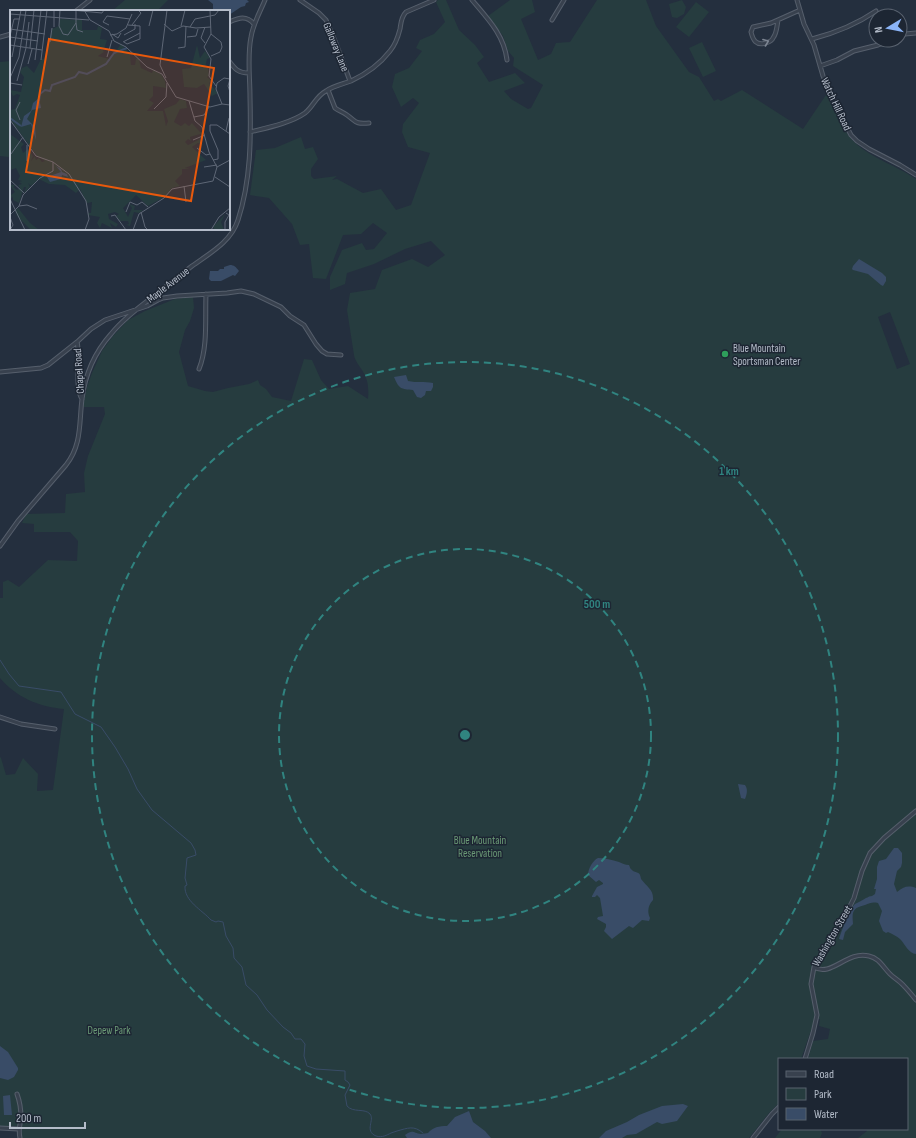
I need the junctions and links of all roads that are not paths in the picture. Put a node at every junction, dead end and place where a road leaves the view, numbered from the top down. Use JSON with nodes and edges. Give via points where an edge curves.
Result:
{"nodes":[{"id":1,"x":90,"y":0,"type":"edge"},
{"id":2,"x":265,"y":0,"type":"edge"},
{"id":3,"x":300,"y":0,"type":"edge"},
{"id":4,"x":434,"y":0,"type":"edge"},
{"id":5,"x":472,"y":0,"type":"edge"},
{"id":6,"x":564,"y":0,"type":"edge"},
{"id":7,"x":797,"y":0,"type":"edge"},
{"id":8,"x":77,"y":10,"type":"edge"},
{"id":9,"x":800,"y":10,"type":"junction"},
{"id":10,"x":868,"y":16,"type":"edge"},
{"id":11,"x":552,"y":20,"type":"dead end"},
{"id":12,"x":778,"y":20,"type":"junction"},
{"id":13,"x":230,"y":22,"type":"edge"},
{"id":14,"x":254,"y":24,"type":"junction"},
{"id":15,"x":10,"y":34,"type":"edge"},
{"id":16,"x":0,"y":37,"type":"edge"},
{"id":17,"x":812,"y":39,"type":"junction"},
{"id":18,"x":868,"y":48,"type":"edge"},
{"id":19,"x":507,"y":60,"type":"dead end"},
{"id":20,"x":230,"y":63,"type":"edge"},
{"id":21,"x":820,"y":66,"type":"junction"},
{"id":22,"x":249,"y":73,"type":"junction"},
{"id":23,"x":350,"y":81,"type":"junction"},
{"id":24,"x":328,"y":90,"type":"junction"},
{"id":25,"x":369,"y":123,"type":"dead end"},
{"id":26,"x":250,"y":132,"type":"junction"},
{"id":27,"x":916,"y":175,"type":"edge"},
{"id":28,"x":206,"y":294,"type":"junction"},
{"id":29,"x":137,"y":309,"type":"junction"},
{"id":30,"x":77,"y":342,"type":"junction"},
{"id":31,"x":341,"y":355,"type":"dead end"},
{"id":32,"x":199,"y":369,"type":"dead end"},
{"id":33,"x":0,"y":372,"type":"edge"},
{"id":34,"x":82,"y":399,"type":"junction"},
{"id":35,"x":0,"y":546,"type":"edge"},
{"id":36,"x":0,"y":717,"type":"edge"},
{"id":37,"x":55,"y":730,"type":"dead end"},
{"id":38,"x":916,"y":811,"type":"edge"},
{"id":39,"x":814,"y":967,"type":"junction"},
{"id":40,"x":916,"y":1000,"type":"edge"},
{"id":41,"x":805,"y":1058,"type":"edge"},
{"id":42,"x":17,"y":1094,"type":"dead end"},
{"id":43,"x":778,"y":1108,"type":"edge"},
{"id":44,"x":0,"y":1128,"type":"edge"},
{"id":45,"x":18,"y":1129,"type":"junction"},
{"id":46,"x":20,"y":1138,"type":"edge"},
{"id":47,"x":753,"y":1138,"type":"edge"}],
"edges":[{"from":1,"to":8,"type":"street"},
{"from":2,"to":14,"type":"street","name":"Maple Avenue"},
{"from":3,"to":23,"type":"street","name":"Galloway Lane","via":[[326,20]]},
{"from":4,"to":23,"type":"street","via":[[406,12],[390,51],[376,67]]},
{"from":5,"to":19,"type":"street","via":[[498,33]]},
{"from":6,"to":11,"type":"street"},
{"from":7,"to":9,"type":"street","name":"Watch Hill Road"},
{"from":9,"to":12,"type":"street"},
{"from":9,"to":17,"type":"street","name":"Watch Hill Road"},
{"from":10,"to":17,"type":"street","via":[[852,25]]},
{"from":12,"to":12,"type":"street","one_way":true,"via":[[753,28],[751,32],[754,40],[758,44],[764,44],[774,38]]},
{"from":13,"to":14,"type":"street","via":[[244,18]]},
{"from":14,"to":22,"type":"street","name":"Maple Avenue","via":[[249,45]]},
{"from":15,"to":16,"type":"street"},
{"from":17,"to":21,"type":"street","name":"Watch Hill Road"},
{"from":18,"to":21,"type":"street"},
{"from":20,"to":22,"type":"street","via":[[241,73]]},
{"from":21,"to":27,"type":"street","name":"Watch Hill Road","via":[[842,120],[851,135],[863,146]]},
{"from":22,"to":26,"type":"street","name":"Maple Avenue"},
{"from":23,"to":24,"type":"street"},
{"from":24,"to":25,"type":"street","via":[[337,110],[356,123]]},
{"from":24,"to":26,"type":"street","via":[[303,114],[286,122]]},
{"from":26,"to":29,"type":"street","name":"Maple Avenue","via":[[248,176],[238,222],[232,233],[222,244]]},
{"from":28,"to":29,"type":"street","via":[[168,297]]},
{"from":28,"to":31,"type":"street","via":[[240,291],[254,294],[281,307],[304,325],[322,352]]},
{"from":28,"to":32,"type":"street","via":[[204,348]]},
{"from":29,"to":30,"type":"street","via":[[105,320]]},
{"from":29,"to":34,"type":"street","name":"Maple Avenue","via":[[103,344],[89,369]]},
{"from":30,"to":33,"type":"street","via":[[44,367]]},
{"from":30,"to":34,"type":"street","name":"Chapel Road"},
{"from":34,"to":35,"type":"street","name":"Maple Avenue","via":[[77,444],[73,455]]},
{"from":36,"to":37,"type":"street"},
{"from":38,"to":39,"type":"street","name":"Washington Street","via":[[881,840],[870,853],[854,898]]},
{"from":39,"to":40,"type":"street","via":[[827,969],[851,957],[870,956],[879,961]]},
{"from":39,"to":41,"type":"street","name":"Washington Street","via":[[812,984],[817,1015]]},
{"from":42,"to":45,"type":"street","via":[[21,1113]]},
{"from":43,"to":47,"type":"street"},
{"from":44,"to":45,"type":"street"},
{"from":45,"to":46,"type":"street"}]}
